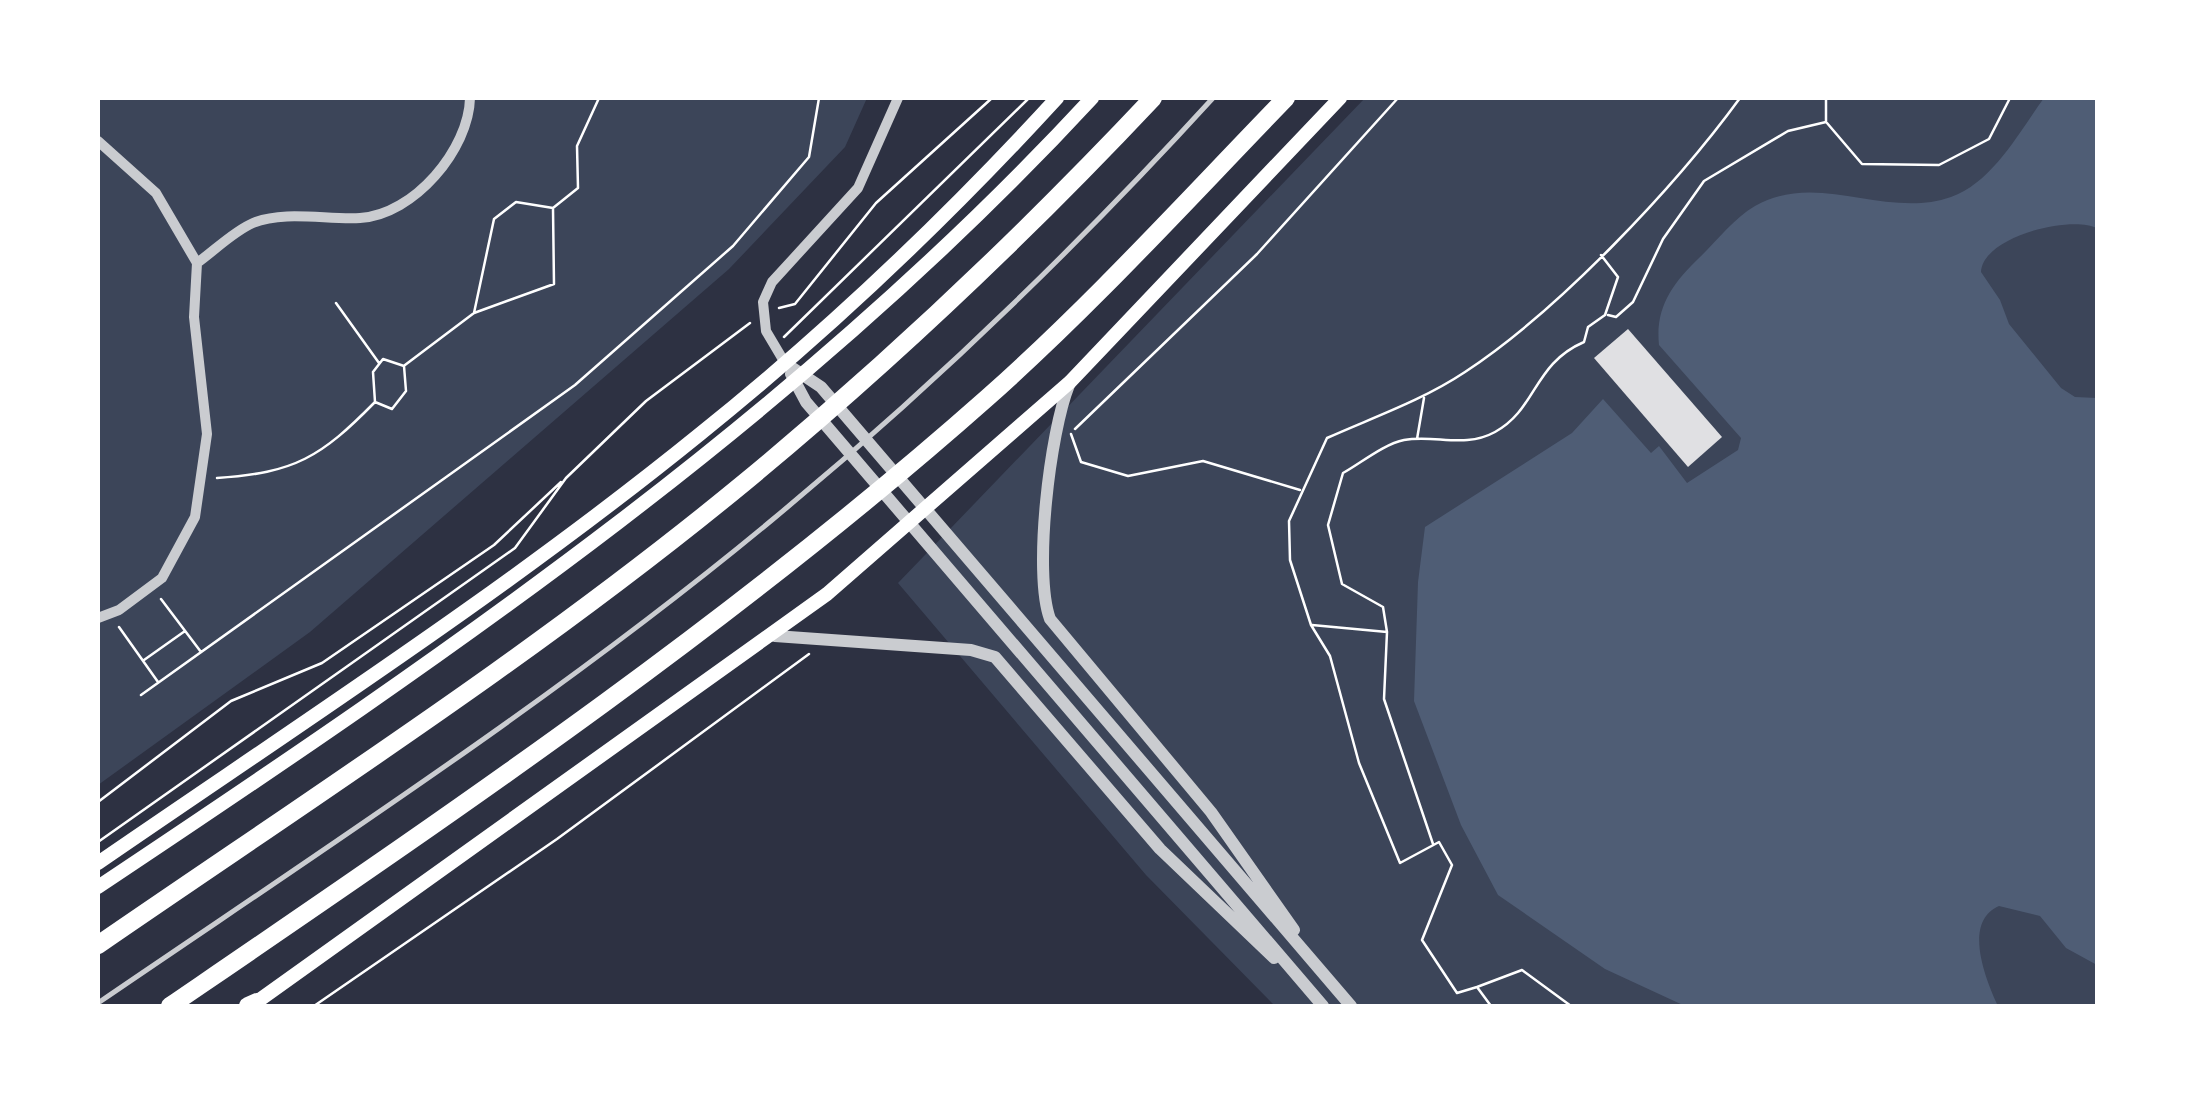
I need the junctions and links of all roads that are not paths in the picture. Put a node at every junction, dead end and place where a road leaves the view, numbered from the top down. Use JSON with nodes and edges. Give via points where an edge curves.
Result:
{"nodes":[{"id":1,"x":470,"y":98,"type":"edge"},
{"id":2,"x":898,"y":98,"type":"edge"},
{"id":3,"x":1057,"y":98,"type":"edge"},
{"id":4,"x":1092,"y":98,"type":"edge"},
{"id":5,"x":1152,"y":98,"type":"edge"},
{"id":6,"x":1214,"y":98,"type":"edge"},
{"id":7,"x":1286,"y":98,"type":"edge"},
{"id":8,"x":1340,"y":98,"type":"edge"},
{"id":9,"x":98,"y":141,"type":"edge"},
{"id":10,"x":197,"y":264,"type":"junction"},
{"id":11,"x":784,"y":363,"type":"junction"},
{"id":12,"x":1070,"y":382,"type":"junction"},
{"id":13,"x":103,"y":616,"type":"edge"},
{"id":14,"x":775,"y":636,"type":"junction"},
{"id":15,"x":98,"y":864,"type":"edge"},
{"id":16,"x":98,"y":888,"type":"edge"},
{"id":17,"x":98,"y":945,"type":"edge"},
{"id":18,"x":1338,"y":991,"type":"junction"},
{"id":19,"x":98,"y":1003,"type":"edge"},
{"id":20,"x":252,"y":1005,"type":"edge"},
{"id":21,"x":170,"y":1006,"type":"edge"},
{"id":22,"x":1323,"y":1006,"type":"edge"},
{"id":23,"x":1351,"y":1006,"type":"edge"}],
"edges":[{"from":1,"to":10,"type":"street","via":[[470,116],[441,172],[417,195],[364,218],[254,222]]},
{"from":2,"to":11,"type":"street","via":[[858,188],[772,282],[763,302],[766,332]]},
{"from":3,"to":11,"type":"main road","via":[[882,276]]},
{"from":4,"to":16,"type":"main road","via":[[834,349],[707,455],[567,565]]},
{"from":5,"to":17,"type":"highway","via":[[920,330],[744,483],[524,652]]},
{"from":6,"to":19,"type":"lane","via":[[1109,211],[952,362],[771,520],[546,693]]},
{"from":7,"to":21,"type":"highway","via":[[989,396],[814,544],[574,729]]},
{"from":8,"to":12,"type":"main road"},
{"from":9,"to":10,"type":"street","via":[[156,192]]},
{"from":10,"to":13,"type":"street","via":[[194,317],[207,434],[195,518],[162,578]]},
{"from":11,"to":15,"type":"main road","via":[[699,436],[471,606]]},
{"from":11,"to":18,"type":"street","via":[[821,387]]},
{"from":11,"to":22,"type":"street","via":[[806,402]]},
{"from":12,"to":14,"type":"main road"},
{"from":12,"to":18,"type":"street","via":[[1058,412],[1042,598],[1063,638],[1211,812]]},
{"from":14,"to":20,"type":"main road"},
{"from":14,"to":22,"type":"street","via":[[829,636],[995,657],[1160,849]]},
{"from":18,"to":23,"type":"street"}]}
